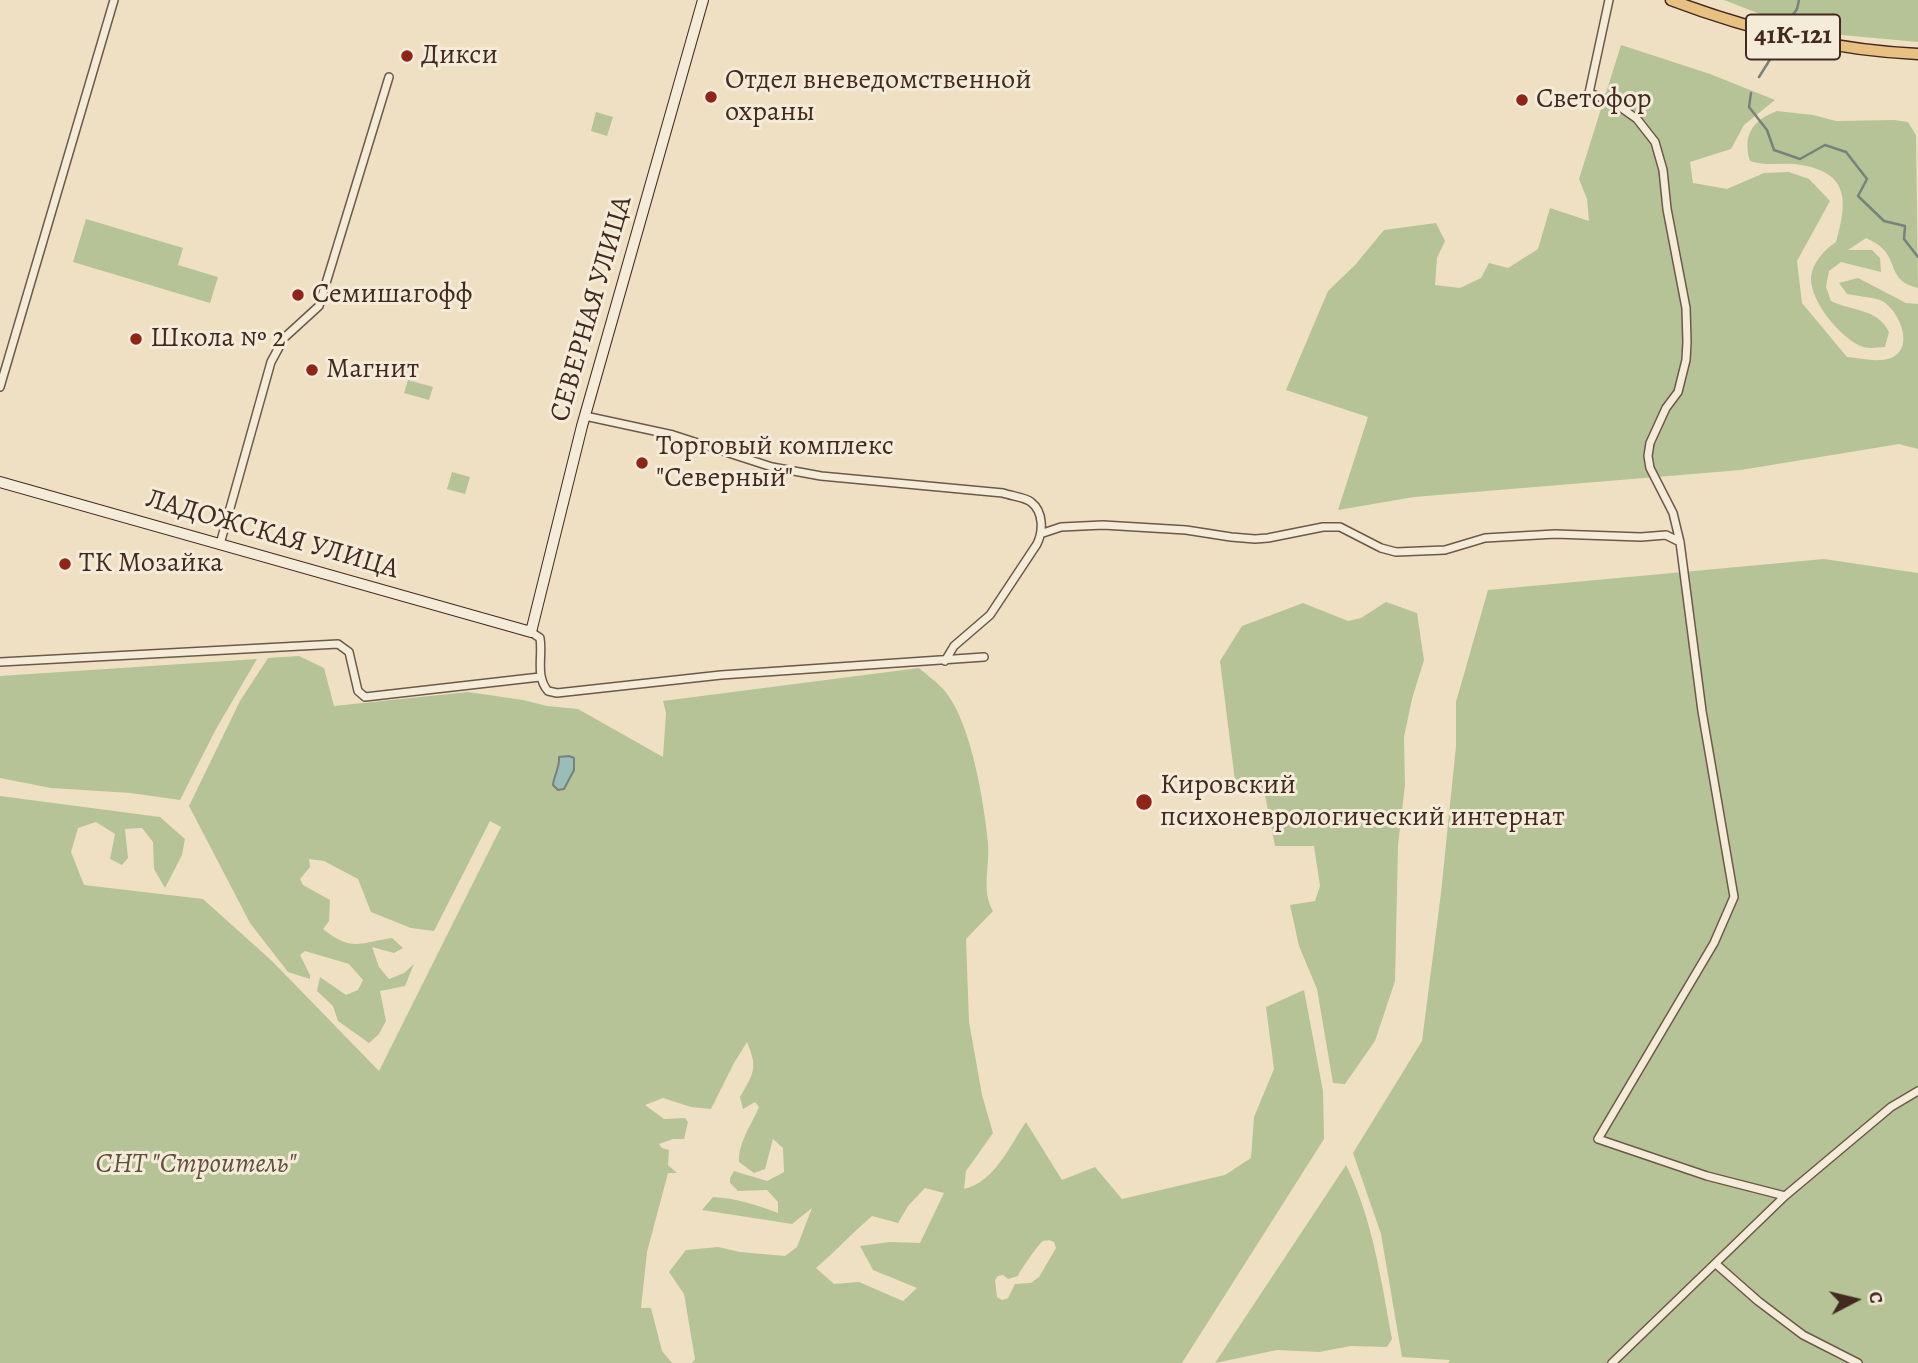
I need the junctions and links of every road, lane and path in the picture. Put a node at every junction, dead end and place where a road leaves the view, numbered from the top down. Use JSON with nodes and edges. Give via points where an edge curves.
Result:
{"nodes":[{"id":1,"x":114,"y":0,"type":"edge"},
{"id":2,"x":703,"y":0,"type":"edge"},
{"id":3,"x":1609,"y":0,"type":"edge"},
{"id":4,"x":1671,"y":0,"type":"edge"},
{"id":5,"x":1918,"y":54,"type":"edge"},
{"id":6,"x":389,"y":77,"type":"dead end"},
{"id":7,"x":0,"y":387,"type":"edge"},
{"id":8,"x":585,"y":416,"type":"junction"},
{"id":9,"x":0,"y":482,"type":"edge"},
{"id":10,"x":1043,"y":533,"type":"junction"},
{"id":11,"x":1680,"y":542,"type":"junction"},
{"id":12,"x":220,"y":544,"type":"junction"},
{"id":13,"x":531,"y":632,"type":"junction"},
{"id":14,"x":984,"y":657,"type":"dead end"},
{"id":15,"x":945,"y":661,"type":"junction"},
{"id":16,"x":0,"y":662,"type":"edge"},
{"id":17,"x":540,"y":677,"type":"junction"},
{"id":18,"x":1918,"y":1091,"type":"edge"},
{"id":19,"x":1785,"y":1196,"type":"junction"},
{"id":20,"x":1716,"y":1264,"type":"junction"},
{"id":21,"x":1612,"y":1363,"type":"edge"},
{"id":22,"x":1858,"y":1363,"type":"edge"}],
"edges":[{"from":1,"to":7,"type":"street"},
{"from":2,"to":8,"type":"street","name":"СЕВЕРНАЯ УЛИЦА"},
{"from":3,"to":11,"type":"street","via":[[1589,93],[1613,102],[1637,119],[1655,142],[1686,308],[1686,360],[1678,392],[1666,408],[1647,456],[1674,513]]},
{"from":4,"to":5,"type":"main road","number":"41К-121","via":[[1798,38]]},
{"from":6,"to":12,"type":"street","via":[[319,306],[284,338],[271,362]]},
{"from":8,"to":10,"type":"street","via":[[821,476],[1003,494],[1030,501],[1038,510]]},
{"from":8,"to":13,"type":"street","name":"СЕВЕРНАЯ УЛИЦА"},
{"from":9,"to":12,"type":"street","name":"ЛАДОЖСКАЯ УЛИЦА"},
{"from":10,"to":11,"type":"street","via":[[1061,527],[1103,525],[1255,539],[1340,527],[1396,552],[1445,550],[1485,538],[1555,534],[1666,536]]},
{"from":10,"to":15,"type":"street","via":[[990,615],[954,646]]},
{"from":11,"to":19,"type":"street","via":[[1702,711],[1734,897],[1714,943],[1598,1139],[1707,1176]]},
{"from":12,"to":13,"type":"street","name":"ЛАДОЖСКАЯ УЛИЦА"},
{"from":13,"to":17,"type":"street","via":[[540,638]]},
{"from":14,"to":15,"type":"street"},
{"from":15,"to":17,"type":"street","via":[[557,693],[548,691]]},
{"from":16,"to":17,"type":"street","via":[[338,644],[349,652],[358,691],[365,697]]},
{"from":18,"to":19,"type":"street","via":[[1891,1107]]},
{"from":19,"to":20,"type":"street"},
{"from":20,"to":21,"type":"street"},
{"from":20,"to":22,"type":"street","via":[[1803,1335]]}]}
